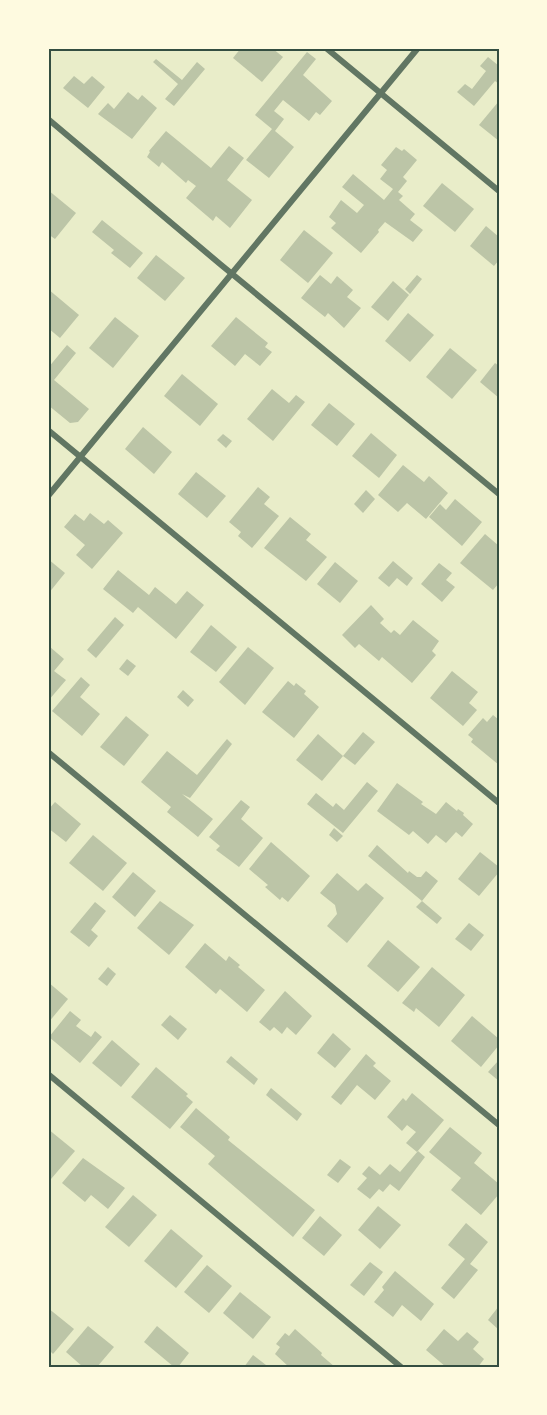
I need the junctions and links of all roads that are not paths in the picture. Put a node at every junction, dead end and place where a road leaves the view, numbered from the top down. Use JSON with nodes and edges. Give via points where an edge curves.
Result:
{"nodes":[{"id":1,"x":326,"y":48,"type":"edge"},
{"id":2,"x":418,"y":48,"type":"edge"},
{"id":3,"x":381,"y":93,"type":"junction"},
{"id":4,"x":48,"y":119,"type":"edge"},
{"id":5,"x":499,"y":191,"type":"edge"},
{"id":6,"x":231,"y":273,"type":"junction"},
{"id":7,"x":48,"y":430,"type":"edge"},
{"id":8,"x":81,"y":457,"type":"junction"},
{"id":9,"x":499,"y":494,"type":"edge"},
{"id":10,"x":48,"y":496,"type":"edge"},
{"id":11,"x":48,"y":752,"type":"edge"},
{"id":12,"x":499,"y":803,"type":"edge"},
{"id":13,"x":48,"y":1074,"type":"edge"},
{"id":14,"x":499,"y":1125,"type":"edge"},
{"id":15,"x":401,"y":1367,"type":"edge"}],
"edges":[{"from":1,"to":3,"type":"street"},
{"from":2,"to":3,"type":"street"},
{"from":3,"to":5,"type":"street"},
{"from":3,"to":6,"type":"street"},
{"from":4,"to":6,"type":"street"},
{"from":6,"to":8,"type":"street"},
{"from":6,"to":9,"type":"street"},
{"from":7,"to":8,"type":"street"},
{"from":8,"to":10,"type":"street"},
{"from":8,"to":12,"type":"street"},
{"from":11,"to":14,"type":"street"},
{"from":13,"to":15,"type":"street"}]}
